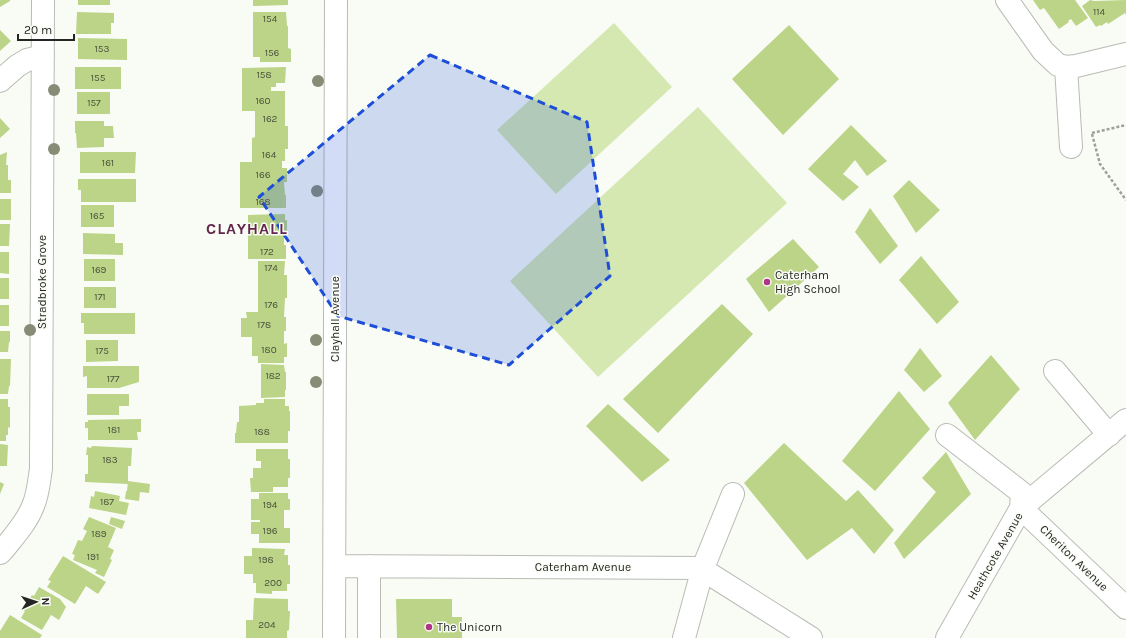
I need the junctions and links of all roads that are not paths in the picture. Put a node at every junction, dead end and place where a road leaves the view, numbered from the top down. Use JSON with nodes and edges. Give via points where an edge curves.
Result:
{"nodes":[{"id":1,"x":43,"y":0,"type":"edge"},
{"id":2,"x":336,"y":0,"type":"edge"},
{"id":3,"x":1007,"y":0,"type":"edge"},
{"id":4,"x":1126,"y":54,"type":"edge"},
{"id":5,"x":43,"y":56,"type":"junction"},
{"id":6,"x":1062,"y":66,"type":"junction"},
{"id":7,"x":0,"y":81,"type":"edge"},
{"id":8,"x":1071,"y":146,"type":"dead end"},
{"id":9,"x":1055,"y":371,"type":"dead end"},
{"id":10,"x":1126,"y":420,"type":"edge"},
{"id":11,"x":947,"y":435,"type":"dead end"},
{"id":12,"x":1109,"y":435,"type":"junction"},
{"id":13,"x":733,"y":494,"type":"dead end"},
{"id":14,"x":1021,"y":508,"type":"junction"},
{"id":15,"x":0,"y":553,"type":"edge"},
{"id":16,"x":335,"y":566,"type":"junction"},
{"id":17,"x":369,"y":566,"type":"junction"},
{"id":18,"x":703,"y":568,"type":"junction"},
{"id":19,"x":1126,"y":608,"type":"edge"},
{"id":20,"x":334,"y":638,"type":"edge"},
{"id":21,"x":369,"y":638,"type":"edge"},
{"id":22,"x":684,"y":638,"type":"edge"},
{"id":23,"x":811,"y":638,"type":"edge"},
{"id":24,"x":947,"y":638,"type":"edge"}],
"edges":[{"from":1,"to":5,"type":"street","name":"Stradbroke Grove"},
{"from":2,"to":16,"type":"street","name":"Clayhall Avenue"},
{"from":3,"to":6,"type":"street","via":[[1043,51]]},
{"from":4,"to":6,"type":"street","via":[[1076,66]]},
{"from":5,"to":7,"type":"street","via":[[27,60]]},
{"from":5,"to":15,"type":"street","name":"Stradbroke Grove","via":[[41,469],[33,506],[23,524]]},
{"from":6,"to":8,"type":"street"},
{"from":9,"to":12,"type":"street"},
{"from":10,"to":12,"type":"street","name":"Heathcote Avenue"},
{"from":11,"to":14,"type":"street","via":[[1022,493]]},
{"from":12,"to":14,"type":"street","name":"Heathcote Avenue"},
{"from":13,"to":18,"type":"street"},
{"from":14,"to":19,"type":"street","name":"Cheriton Avenue"},
{"from":14,"to":24,"type":"street","name":"Heathcote Avenue"},
{"from":16,"to":17,"type":"street","name":"Caterham Avenue"},
{"from":16,"to":20,"type":"street","name":"Clayhall Avenue"},
{"from":17,"to":18,"type":"street","name":"Caterham Avenue"},
{"from":17,"to":21,"type":"street"},
{"from":18,"to":22,"type":"street"},
{"from":18,"to":23,"type":"street"}]}
